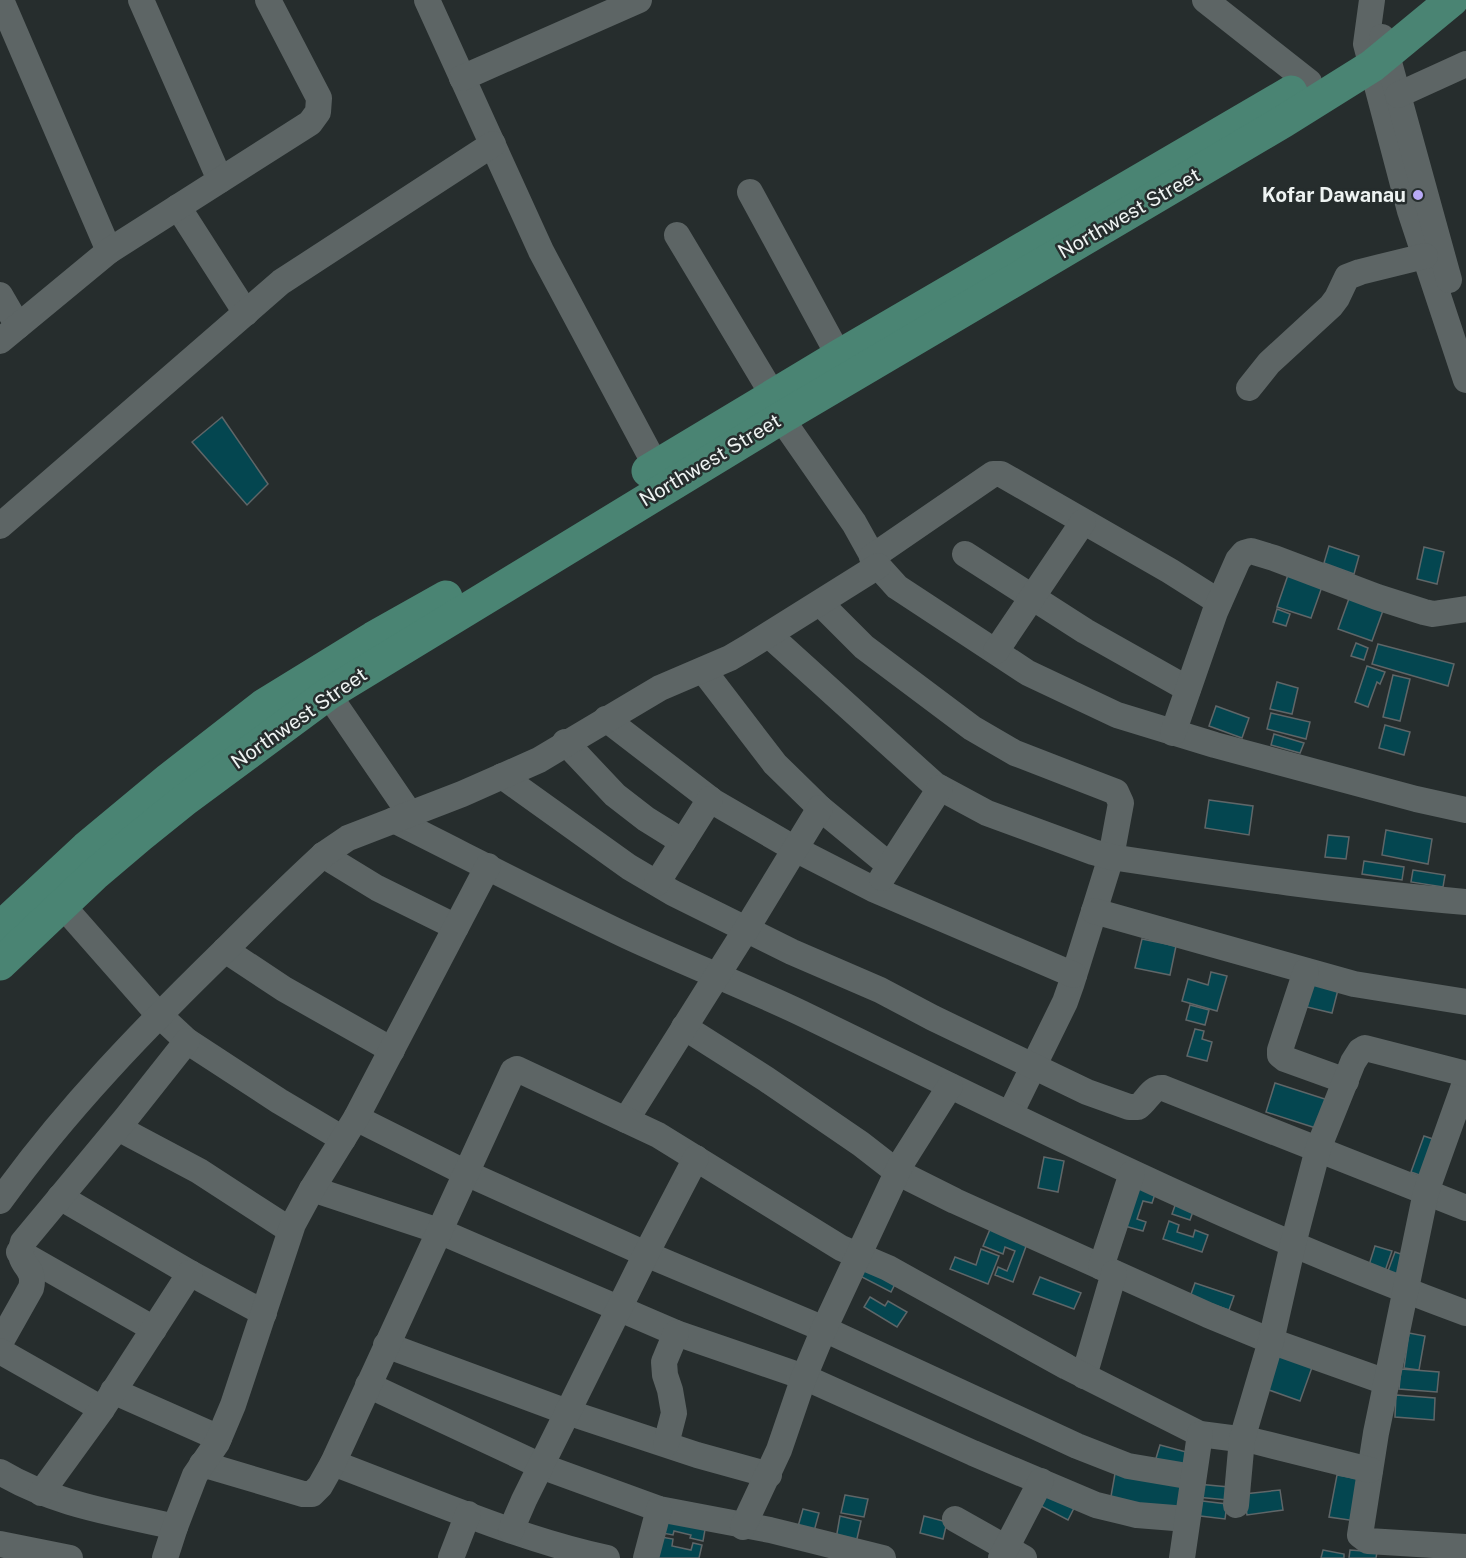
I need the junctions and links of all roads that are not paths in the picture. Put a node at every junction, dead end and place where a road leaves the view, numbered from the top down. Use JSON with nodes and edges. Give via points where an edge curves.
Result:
{"nodes":[{"id":1,"x":141,"y":0,"type":"edge"},
{"id":2,"x":268,"y":0,"type":"edge"},
{"id":3,"x":427,"y":0,"type":"edge"},
{"id":4,"x":639,"y":0,"type":"edge"},
{"id":5,"x":1205,"y":0,"type":"edge"},
{"id":6,"x":1422,"y":0,"type":"edge"},
{"id":7,"x":1452,"y":0,"type":"edge"},
{"id":8,"x":1457,"y":0,"type":"edge"},
{"id":9,"x":1,"y":4,"type":"edge"},
{"id":10,"x":1466,"y":11,"type":"edge"},
{"id":11,"x":1374,"y":36,"type":"edge"},
{"id":12,"x":1466,"y":64,"type":"edge"},
{"id":13,"x":462,"y":78,"type":"junction"},
{"id":14,"x":1309,"y":82,"type":"junction"},
{"id":15,"x":1398,"y":95,"type":"junction"},
{"id":16,"x":493,"y":144,"type":"junction"},
{"id":17,"x":220,"y":180,"type":"junction"},
{"id":18,"x":750,"y":192,"type":"dead end"},
{"id":19,"x":178,"y":207,"type":"junction"},
{"id":20,"x":677,"y":235,"type":"dead end"},
{"id":21,"x":109,"y":251,"type":"junction"},
{"id":22,"x":1425,"y":256,"type":"junction"},
{"id":23,"x":0,"y":295,"type":"edge"},
{"id":24,"x":246,"y":313,"type":"junction"},
{"id":25,"x":1465,"y":332,"type":"edge"},
{"id":26,"x":9,"y":333,"type":"edge"},
{"id":27,"x":839,"y":356,"type":"junction"},
{"id":28,"x":1466,"y":380,"type":"edge"},
{"id":29,"x":1249,"y":388,"type":"dead end"},
{"id":30,"x":777,"y":406,"type":"junction"},
{"id":31,"x":656,"y":466,"type":"junction"},
{"id":32,"x":1083,"y":522,"type":"junction"},
{"id":33,"x":0,"y":526,"type":"edge"},
{"id":34,"x":965,"y":554,"type":"dead end"},
{"id":35,"x":875,"y":562,"type":"junction"},
{"id":36,"x":1032,"y":598,"type":"junction"},
{"id":37,"x":1219,"y":602,"type":"junction"},
{"id":38,"x":820,"y":603,"type":"junction"},
{"id":39,"x":1466,"y":609,"type":"edge"},
{"id":40,"x":769,"y":635,"type":"junction"},
{"id":41,"x":996,"y":651,"type":"junction"},
{"id":42,"x":703,"y":670,"type":"junction"},
{"id":43,"x":1188,"y":689,"type":"junction"},
{"id":44,"x":327,"y":694,"type":"junction"},
{"id":45,"x":606,"y":719,"type":"junction"},
{"id":46,"x":1173,"y":733,"type":"junction"},
{"id":47,"x":565,"y":742,"type":"junction"},
{"id":48,"x":502,"y":776,"type":"junction"},
{"id":49,"x":940,"y":788,"type":"junction"},
{"id":50,"x":710,"y":799,"type":"junction"},
{"id":51,"x":820,"y":808,"type":"junction"},
{"id":52,"x":1466,"y":810,"type":"edge"},
{"id":53,"x":402,"y":817,"type":"junction"},
{"id":54,"x":683,"y":842,"type":"junction"},
{"id":55,"x":795,"y":849,"type":"junction"},
{"id":56,"x":323,"y":855,"type":"junction"},
{"id":57,"x":1111,"y":857,"type":"junction"},
{"id":58,"x":889,"y":865,"type":"junction"},
{"id":59,"x":488,"y":866,"type":"junction"},
{"id":60,"x":657,"y":883,"type":"junction"},
{"id":61,"x":877,"y":891,"type":"junction"},
{"id":62,"x":1466,"y":902,"type":"edge"},
{"id":63,"x":62,"y":905,"type":"junction"},
{"id":64,"x":1094,"y":911,"type":"junction"},
{"id":65,"x":456,"y":927,"type":"junction"},
{"id":66,"x":0,"y":928,"type":"edge"},
{"id":67,"x":747,"y":928,"type":"junction"},
{"id":68,"x":225,"y":950,"type":"junction"},
{"id":69,"x":0,"y":964,"type":"edge"},
{"id":70,"x":1306,"y":971,"type":"junction"},
{"id":71,"x":1074,"y":975,"type":"junction"},
{"id":72,"x":717,"y":976,"type":"junction"},
{"id":73,"x":1466,"y":1002,"type":"edge"},
{"id":74,"x":159,"y":1014,"type":"junction"},
{"id":75,"x":684,"y":1027,"type":"junction"},
{"id":76,"x":187,"y":1041,"type":"junction"},
{"id":77,"x":392,"y":1050,"type":"junction"},
{"id":78,"x":1032,"y":1066,"type":"junction"},
{"id":79,"x":1466,"y":1074,"type":"edge"},
{"id":80,"x":1346,"y":1080,"type":"junction"},
{"id":81,"x":1466,"y":1080,"type":"edge"},
{"id":82,"x":950,"y":1086,"type":"junction"},
{"id":83,"x":1010,"y":1114,"type":"junction"},
{"id":84,"x":626,"y":1120,"type":"junction"},
{"id":85,"x":118,"y":1128,"type":"junction"},
{"id":86,"x":349,"y":1129,"type":"junction"},
{"id":87,"x":1318,"y":1149,"type":"junction"},
{"id":88,"x":696,"y":1158,"type":"junction"},
{"id":89,"x":897,"y":1172,"type":"junction"},
{"id":90,"x":466,"y":1173,"type":"junction"},
{"id":91,"x":1132,"y":1173,"type":"junction"},
{"id":92,"x":312,"y":1189,"type":"junction"},
{"id":93,"x":1426,"y":1192,"type":"junction"},
{"id":94,"x":60,"y":1197,"type":"junction"},
{"id":95,"x":0,"y":1201,"type":"edge"},
{"id":96,"x":1466,"y":1208,"type":"edge"},
{"id":97,"x":290,"y":1230,"type":"junction"},
{"id":98,"x":439,"y":1231,"type":"junction"},
{"id":99,"x":1293,"y":1244,"type":"junction"},
{"id":100,"x":19,"y":1252,"type":"junction"},
{"id":101,"x":645,"y":1254,"type":"junction"},
{"id":102,"x":859,"y":1255,"type":"junction"},
{"id":103,"x":1108,"y":1270,"type":"junction"},
{"id":104,"x":190,"y":1273,"type":"junction"},
{"id":105,"x":1406,"y":1290,"type":"junction"},
{"id":106,"x":618,"y":1309,"type":"junction"},
{"id":107,"x":264,"y":1313,"type":"junction"},
{"id":108,"x":1466,"y":1313,"type":"edge"},
{"id":109,"x":154,"y":1329,"type":"junction"},
{"id":110,"x":824,"y":1329,"type":"junction"},
{"id":111,"x":676,"y":1333,"type":"junction"},
{"id":112,"x":1271,"y":1341,"type":"junction"},
{"id":113,"x":0,"y":1342,"type":"edge"},
{"id":114,"x":386,"y":1345,"type":"junction"},
{"id":115,"x":0,"y":1352,"type":"edge"},
{"id":116,"x":1084,"y":1376,"type":"junction"},
{"id":117,"x":804,"y":1377,"type":"junction"},
{"id":118,"x":1386,"y":1382,"type":"junction"},
{"id":119,"x":368,"y":1385,"type":"junction"},
{"id":120,"x":108,"y":1400,"type":"junction"},
{"id":121,"x":567,"y":1412,"type":"junction"},
{"id":122,"x":1200,"y":1434,"type":"junction"},
{"id":123,"x":219,"y":1438,"type":"junction"},
{"id":124,"x":1242,"y":1439,"type":"junction"},
{"id":125,"x":666,"y":1444,"type":"junction"},
{"id":126,"x":333,"y":1463,"type":"junction"},
{"id":127,"x":202,"y":1464,"type":"junction"},
{"id":128,"x":541,"y":1466,"type":"junction"},
{"id":129,"x":1370,"y":1470,"type":"junction"},
{"id":130,"x":0,"y":1472,"type":"edge"},
{"id":131,"x":768,"y":1475,"type":"junction"},
{"id":132,"x":1193,"y":1476,"type":"junction"},
{"id":133,"x":1041,"y":1482,"type":"junction"},
{"id":134,"x":41,"y":1493,"type":"junction"},
{"id":135,"x":1236,"y":1505,"type":"dead end"},
{"id":136,"x":658,"y":1509,"type":"junction"},
{"id":137,"x":468,"y":1514,"type":"junction"},
{"id":138,"x":955,"y":1519,"type":"dead end"},
{"id":139,"x":1186,"y":1519,"type":"junction"},
{"id":140,"x":175,"y":1527,"type":"junction"},
{"id":141,"x":743,"y":1527,"type":"junction"},
{"id":142,"x":511,"y":1530,"type":"junction"},
{"id":143,"x":0,"y":1544,"type":"edge"},
{"id":144,"x":1466,"y":1548,"type":"edge"},
{"id":145,"x":1416,"y":1551,"type":"edge"},
{"id":146,"x":1011,"y":1554,"type":"edge"},
{"id":147,"x":70,"y":1558,"type":"edge"},
{"id":148,"x":165,"y":1558,"type":"edge"},
{"id":149,"x":451,"y":1558,"type":"edge"},
{"id":150,"x":607,"y":1558,"type":"edge"},
{"id":151,"x":646,"y":1558,"type":"edge"},
{"id":152,"x":883,"y":1558,"type":"edge"},
{"id":153,"x":1182,"y":1558,"type":"edge"}],
"edges":[{"from":1,"to":17,"type":"street"},
{"from":2,"to":17,"type":"street","via":[[319,98],[318,112],[310,123]]},
{"from":3,"to":13,"type":"street"},
{"from":4,"to":13,"type":"street"},
{"from":5,"to":14,"type":"street"},
{"from":6,"to":11,"type":"main road","name":"Northwest Street"},
{"from":7,"to":11,"type":"main road","name":"Northwest Street"},
{"from":8,"to":10,"type":"street"},
{"from":9,"to":21,"type":"street"},
{"from":11,"to":14,"type":"main road","name":"Northwest Street"},
{"from":11,"to":15,"type":"street"},
{"from":11,"to":22,"type":"street","via":[[1410,212]]},
{"from":11,"to":30,"type":"main road","name":"Northwest Street","via":[[1284,122]]},
{"from":12,"to":15,"type":"street"},
{"from":13,"to":16,"type":"street"},
{"from":14,"to":27,"type":"main road","name":"Northwest Street"},
{"from":15,"to":25,"type":"street"},
{"from":16,"to":24,"type":"street","via":[[281,282]]},
{"from":16,"to":31,"type":"street","via":[[542,251]]},
{"from":17,"to":19,"type":"street"},
{"from":18,"to":27,"type":"street"},
{"from":19,"to":21,"type":"street"},
{"from":19,"to":24,"type":"street"},
{"from":20,"to":30,"type":"street"},
{"from":21,"to":26,"type":"street"},
{"from":22,"to":28,"type":"street"},
{"from":22,"to":29,"type":"street","via":[[1347,277],[1331,306],[1269,363]]},
{"from":23,"to":26,"type":"street"},
{"from":24,"to":33,"type":"street"},
{"from":27,"to":30,"type":"main road","name":"Northwest Street"},
{"from":30,"to":31,"type":"main road","name":"Northwest Street"},
{"from":30,"to":35,"type":"street"},
{"from":30,"to":44,"type":"main road","name":"Northwest Street"},
{"from":31,"to":66,"type":"main road","name":"Northwest Street","via":[[264,705],[86,848]]},
{"from":32,"to":35,"type":"street","via":[[1011,479],[993,474]]},
{"from":32,"to":36,"type":"street"},
{"from":32,"to":37,"type":"street"},
{"from":34,"to":36,"type":"street"},
{"from":35,"to":38,"type":"street"},
{"from":35,"to":41,"type":"street","via":[[904,592]]},
{"from":36,"to":41,"type":"street"},
{"from":36,"to":43,"type":"street"},
{"from":37,"to":39,"type":"street","via":[[1238,560],[1251,551],[1424,612]]},
{"from":37,"to":43,"type":"street"},
{"from":38,"to":40,"type":"street"},
{"from":38,"to":57,"type":"street","via":[[864,647],[972,728],[1015,753],[1116,792],[1121,803]]},
{"from":40,"to":42,"type":"street"},
{"from":40,"to":49,"type":"street"},
{"from":41,"to":46,"type":"street","via":[[1028,673],[1090,704]]},
{"from":42,"to":45,"type":"street","via":[[660,688]]},
{"from":42,"to":51,"type":"street","via":[[775,764]]},
{"from":43,"to":46,"type":"street"},
{"from":44,"to":53,"type":"street"},
{"from":44,"to":63,"type":"main road","name":"Northwest Street","via":[[186,799]]},
{"from":45,"to":47,"type":"street"},
{"from":45,"to":50,"type":"street"},
{"from":46,"to":52,"type":"street"},
{"from":47,"to":48,"type":"street","via":[[538,760]]},
{"from":47,"to":54,"type":"street","via":[[615,795]]},
{"from":48,"to":53,"type":"street"},
{"from":48,"to":60,"type":"street"},
{"from":49,"to":57,"type":"street","via":[[987,813]]},
{"from":49,"to":58,"type":"street"},
{"from":50,"to":54,"type":"street"},
{"from":50,"to":55,"type":"street"},
{"from":51,"to":55,"type":"street"},
{"from":51,"to":58,"type":"street"},
{"from":53,"to":56,"type":"street","via":[[348,838]]},
{"from":53,"to":59,"type":"street"},
{"from":54,"to":60,"type":"street"},
{"from":55,"to":61,"type":"street"},
{"from":55,"to":67,"type":"street"},
{"from":56,"to":65,"type":"street","via":[[376,888]]},
{"from":56,"to":68,"type":"street"},
{"from":57,"to":62,"type":"street"},
{"from":57,"to":64,"type":"street"},
{"from":58,"to":61,"type":"street"},
{"from":59,"to":65,"type":"street"},
{"from":59,"to":72,"type":"street"},
{"from":60,"to":67,"type":"street"},
{"from":61,"to":71,"type":"street"},
{"from":63,"to":69,"type":"main road","name":"Northwest Street"},
{"from":63,"to":74,"type":"street"},
{"from":64,"to":70,"type":"street"},
{"from":64,"to":71,"type":"street"},
{"from":65,"to":77,"type":"street"},
{"from":67,"to":72,"type":"street"},
{"from":67,"to":78,"type":"street"},
{"from":68,"to":74,"type":"street"},
{"from":68,"to":77,"type":"street","via":[[284,989]]},
{"from":70,"to":73,"type":"street","via":[[1354,984]]},
{"from":70,"to":80,"type":"street","via":[[1280,1054]]},
{"from":71,"to":78,"type":"street","via":[[1065,1002]]},
{"from":72,"to":75,"type":"street"},
{"from":72,"to":82,"type":"street"},
{"from":74,"to":76,"type":"street"},
{"from":74,"to":95,"type":"street","via":[[65,1118]]},
{"from":75,"to":84,"type":"street"},
{"from":75,"to":89,"type":"street","via":[[766,1079]]},
{"from":76,"to":85,"type":"street"},
{"from":76,"to":86,"type":"street","via":[[279,1101]]},
{"from":77,"to":86,"type":"street"},
{"from":78,"to":83,"type":"street"},
{"from":78,"to":87,"type":"street","via":[[1129,1107],[1138,1107],[1153,1090],[1163,1088]]},
{"from":79,"to":80,"type":"street","via":[[1365,1048],[1353,1062]]},
{"from":80,"to":87,"type":"street"},
{"from":81,"to":93,"type":"street"},
{"from":82,"to":83,"type":"street"},
{"from":82,"to":89,"type":"street"},
{"from":83,"to":91,"type":"street"},
{"from":84,"to":88,"type":"street"},
{"from":84,"to":90,"type":"street","via":[[517,1069]]},
{"from":85,"to":94,"type":"street"},
{"from":85,"to":97,"type":"street","via":[[198,1171]]},
{"from":86,"to":90,"type":"street"},
{"from":86,"to":92,"type":"street"},
{"from":87,"to":93,"type":"street"},
{"from":87,"to":99,"type":"street"},
{"from":88,"to":101,"type":"street"},
{"from":88,"to":102,"type":"street","via":[[818,1235]]},
{"from":89,"to":102,"type":"street"},
{"from":89,"to":103,"type":"street"},
{"from":90,"to":98,"type":"street"},
{"from":90,"to":101,"type":"street"},
{"from":91,"to":99,"type":"street"},
{"from":91,"to":103,"type":"street"},
{"from":92,"to":97,"type":"street"},
{"from":92,"to":98,"type":"street"},
{"from":93,"to":96,"type":"street"},
{"from":93,"to":105,"type":"street"},
{"from":94,"to":100,"type":"street","via":[[22,1242]]},
{"from":94,"to":104,"type":"street"},
{"from":97,"to":107,"type":"street"},
{"from":98,"to":106,"type":"street"},
{"from":98,"to":114,"type":"street"},
{"from":99,"to":105,"type":"street"},
{"from":99,"to":112,"type":"street"},
{"from":100,"to":109,"type":"street"},
{"from":100,"to":113,"type":"street","via":[[33,1280]]},
{"from":101,"to":106,"type":"street"},
{"from":101,"to":110,"type":"street"},
{"from":102,"to":110,"type":"street"},
{"from":102,"to":116,"type":"street"},
{"from":103,"to":112,"type":"street"},
{"from":103,"to":116,"type":"street"},
{"from":104,"to":107,"type":"street"},
{"from":104,"to":109,"type":"street"},
{"from":105,"to":108,"type":"street"},
{"from":105,"to":118,"type":"street"},
{"from":106,"to":111,"type":"street"},
{"from":106,"to":121,"type":"street"},
{"from":107,"to":123,"type":"street"},
{"from":109,"to":120,"type":"street"},
{"from":110,"to":117,"type":"street"},
{"from":110,"to":132,"type":"street","via":[[1116,1462]]},
{"from":111,"to":117,"type":"street"},
{"from":111,"to":125,"type":"street","via":[[664,1362],[674,1413]]},
{"from":112,"to":118,"type":"street"},
{"from":112,"to":124,"type":"street"},
{"from":114,"to":119,"type":"street"},
{"from":114,"to":121,"type":"street"},
{"from":115,"to":120,"type":"street"},
{"from":116,"to":122,"type":"street"},
{"from":117,"to":131,"type":"street"},
{"from":117,"to":133,"type":"street"},
{"from":118,"to":129,"type":"street"},
{"from":119,"to":126,"type":"street"},
{"from":119,"to":128,"type":"street"},
{"from":120,"to":123,"type":"street"},
{"from":120,"to":134,"type":"street"},
{"from":121,"to":125,"type":"street"},
{"from":121,"to":128,"type":"street"},
{"from":122,"to":124,"type":"street"},
{"from":122,"to":132,"type":"street"},
{"from":123,"to":127,"type":"street"},
{"from":124,"to":129,"type":"street"},
{"from":124,"to":135,"type":"street"},
{"from":125,"to":131,"type":"street"},
{"from":126,"to":127,"type":"street","via":[[312,1494]]},
{"from":126,"to":137,"type":"street"},
{"from":127,"to":140,"type":"street"},
{"from":128,"to":136,"type":"street"},
{"from":128,"to":142,"type":"street"},
{"from":129,"to":145,"type":"street","via":[[1360,1535],[1368,1541]]},
{"from":130,"to":134,"type":"street"},
{"from":131,"to":141,"type":"street"},
{"from":132,"to":139,"type":"street"},
{"from":133,"to":139,"type":"street","via":[[1103,1507],[1137,1515]]},
{"from":133,"to":146,"type":"street"},
{"from":134,"to":140,"type":"street"},
{"from":136,"to":141,"type":"street"},
{"from":136,"to":151,"type":"street"},
{"from":137,"to":142,"type":"street"},
{"from":137,"to":149,"type":"street"},
{"from":138,"to":146,"type":"street"},
{"from":139,"to":153,"type":"street"},
{"from":140,"to":148,"type":"street"},
{"from":141,"to":152,"type":"street"},
{"from":142,"to":150,"type":"street"},
{"from":143,"to":147,"type":"street"},
{"from":144,"to":145,"type":"street"}]}
